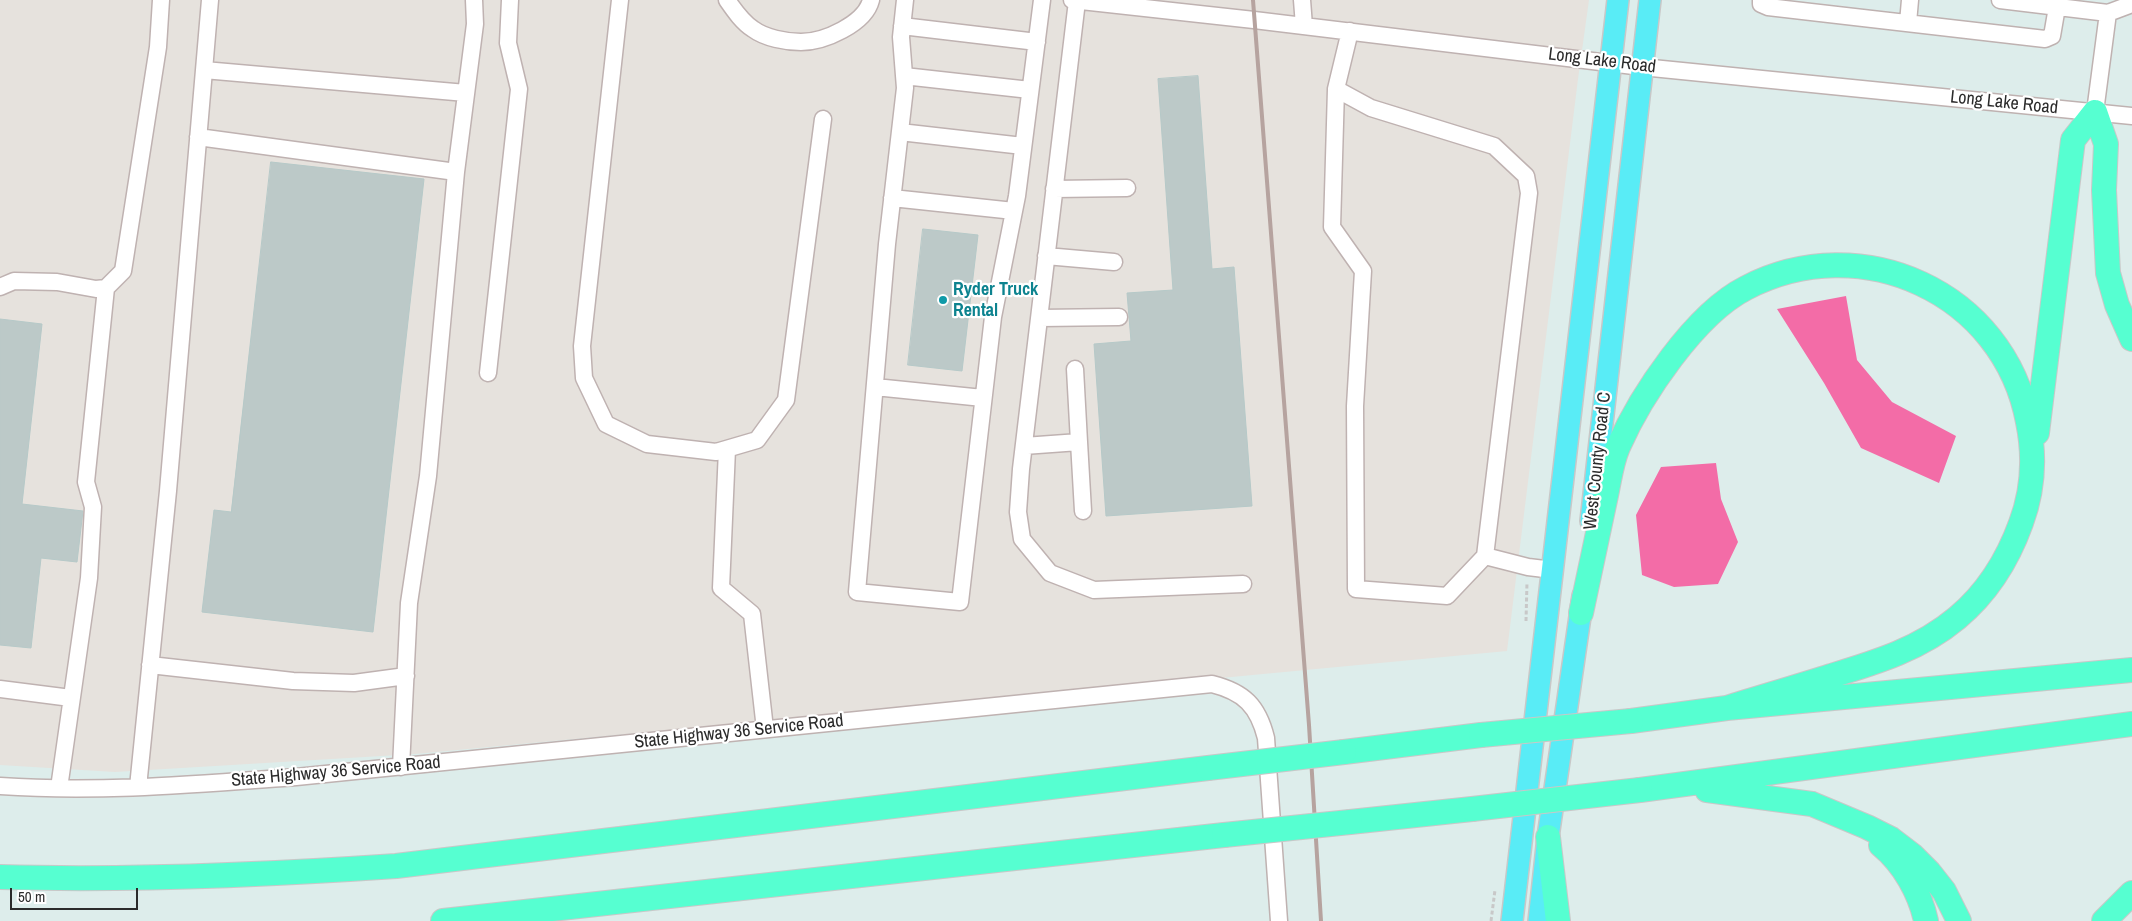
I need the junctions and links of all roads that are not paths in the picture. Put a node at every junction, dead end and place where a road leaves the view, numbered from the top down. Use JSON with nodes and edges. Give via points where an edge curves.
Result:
{"nodes":[{"id":1,"x":161,"y":0,"type":"edge"},
{"id":2,"x":210,"y":0,"type":"edge"},
{"id":3,"x":474,"y":0,"type":"edge"},
{"id":4,"x":510,"y":0,"type":"edge"},
{"id":5,"x":620,"y":0,"type":"edge"},
{"id":6,"x":727,"y":0,"type":"edge"},
{"id":7,"x":871,"y":0,"type":"edge"},
{"id":8,"x":905,"y":0,"type":"edge"},
{"id":9,"x":1042,"y":0,"type":"edge"},
{"id":10,"x":1072,"y":0,"type":"edge"},
{"id":11,"x":1077,"y":0,"type":"edge"},
{"id":12,"x":1302,"y":0,"type":"edge"},
{"id":13,"x":1618,"y":0,"type":"edge"},
{"id":14,"x":1650,"y":0,"type":"edge"},
{"id":15,"x":1761,"y":0,"type":"edge"},
{"id":16,"x":1910,"y":0,"type":"edge"},
{"id":17,"x":2000,"y":0,"type":"edge"},
{"id":18,"x":2132,"y":4,"type":"edge"},
{"id":19,"x":2110,"y":6,"type":"edge"},
{"id":20,"x":2058,"y":7,"type":"junction"},
{"id":21,"x":1908,"y":24,"type":"junction"},
{"id":22,"x":902,"y":26,"type":"junction"},
{"id":23,"x":1304,"y":26,"type":"junction"},
{"id":24,"x":1350,"y":31,"type":"junction"},
{"id":25,"x":1037,"y":42,"type":"junction"},
{"id":26,"x":1610,"y":62,"type":"junction"},
{"id":27,"x":1642,"y":66,"type":"junction"},
{"id":28,"x":204,"y":70,"type":"junction"},
{"id":29,"x":904,"y":76,"type":"junction"},
{"id":30,"x":1336,"y":88,"type":"junction"},
{"id":31,"x":1030,"y":90,"type":"junction"},
{"id":32,"x":466,"y":93,"type":"junction"},
{"id":33,"x":2095,"y":112,"type":"junction"},
{"id":34,"x":2132,"y":116,"type":"edge"},
{"id":35,"x":823,"y":119,"type":"dead end"},
{"id":36,"x":900,"y":132,"type":"junction"},
{"id":37,"x":198,"y":137,"type":"junction"},
{"id":38,"x":1023,"y":146,"type":"junction"},
{"id":39,"x":456,"y":172,"type":"junction"},
{"id":40,"x":1127,"y":188,"type":"dead end"},
{"id":41,"x":1054,"y":189,"type":"junction"},
{"id":42,"x":892,"y":198,"type":"junction"},
{"id":43,"x":1014,"y":211,"type":"junction"},
{"id":44,"x":1046,"y":256,"type":"junction"},
{"id":45,"x":1114,"y":262,"type":"dead end"},
{"id":46,"x":0,"y":287,"type":"edge"},
{"id":47,"x":106,"y":288,"type":"junction"},
{"id":48,"x":1118,"y":317,"type":"dead end"},
{"id":49,"x":1040,"y":318,"type":"junction"},
{"id":50,"x":2132,"y":339,"type":"edge"},
{"id":51,"x":1075,"y":369,"type":"dead end"},
{"id":52,"x":488,"y":373,"type":"dead end"},
{"id":53,"x":875,"y":387,"type":"junction"},
{"id":54,"x":983,"y":398,"type":"junction"},
{"id":55,"x":1079,"y":442,"type":"junction"},
{"id":56,"x":1024,"y":446,"type":"junction"},
{"id":57,"x":727,"y":449,"type":"junction"},
{"id":58,"x":2032,"y":475,"type":"junction"},
{"id":59,"x":1083,"y":511,"type":"dead end"},
{"id":60,"x":1485,"y":556,"type":"junction"},
{"id":61,"x":1553,"y":570,"type":"junction"},
{"id":62,"x":1243,"y":584,"type":"dead end"},
{"id":63,"x":1581,"y":613,"type":"junction"},
{"id":64,"x":150,"y":665,"type":"junction"},
{"id":65,"x":2132,"y":670,"type":"edge"},
{"id":66,"x":406,"y":676,"type":"junction"},
{"id":67,"x":0,"y":689,"type":"edge"},
{"id":68,"x":71,"y":698,"type":"junction"},
{"id":69,"x":1727,"y":708,"type":"junction"},
{"id":70,"x":2132,"y":724,"type":"edge"},
{"id":71,"x":765,"y":729,"type":"junction"},
{"id":72,"x":401,"y":766,"type":"junction"},
{"id":73,"x":0,"y":786,"type":"edge"},
{"id":74,"x":138,"y":787,"type":"junction"},
{"id":75,"x":1664,"y":787,"type":"junction"},
{"id":76,"x":58,"y":788,"type":"junction"},
{"id":77,"x":1855,"y":823,"type":"junction"},
{"id":78,"x":1548,"y":837,"type":"junction"},
{"id":79,"x":0,"y":877,"type":"edge"},
{"id":80,"x":2132,"y":893,"type":"edge"},
{"id":81,"x":443,"y":921,"type":"edge"},
{"id":82,"x":1279,"y":921,"type":"edge"},
{"id":83,"x":1512,"y":921,"type":"edge"},
{"id":84,"x":1539,"y":921,"type":"edge"},
{"id":85,"x":1558,"y":921,"type":"edge"},
{"id":86,"x":1926,"y":921,"type":"edge"},
{"id":87,"x":1959,"y":921,"type":"edge"},
{"id":88,"x":2104,"y":921,"type":"edge"}],
"edges":[{"from":1,"to":47,"type":"street","via":[[158,46],[123,271]]},
{"from":2,"to":28,"type":"street"},
{"from":3,"to":32,"type":"street","via":[[475,24]]},
{"from":4,"to":52,"type":"street","via":[[508,43],[519,89]]},
{"from":5,"to":57,"type":"street","via":[[582,346],[584,378],[606,424],[638,440],[647,444],[716,452]]},
{"from":6,"to":7,"type":"street","via":[[753,30],[776,39],[801,42],[841,31],[860,18]]},
{"from":8,"to":22,"type":"street"},
{"from":9,"to":25,"type":"street"},
{"from":10,"to":11,"type":"street","name":"Long Lake Road"},
{"from":11,"to":23,"type":"street","name":"Long Lake Road"},
{"from":11,"to":41,"type":"street"},
{"from":12,"to":23,"type":"street"},
{"from":13,"to":26,"type":"main road","name":"West County Road C"},
{"from":14,"to":27,"type":"main road","name":"West County Road C"},
{"from":15,"to":21,"type":"street","via":[[1761,4],[1768,7]]},
{"from":16,"to":21,"type":"street"},
{"from":17,"to":20,"type":"street"},
{"from":18,"to":19,"type":"street"},
{"from":19,"to":20,"type":"street"},
{"from":19,"to":33,"type":"street"},
{"from":20,"to":21,"type":"street","via":[[2054,31],[2049,39]]},
{"from":22,"to":25,"type":"street"},
{"from":22,"to":29,"type":"street"},
{"from":23,"to":24,"type":"street","name":"Long Lake Road"},
{"from":24,"to":26,"type":"street","name":"Long Lake Road"},
{"from":24,"to":30,"type":"street"},
{"from":25,"to":31,"type":"street"},
{"from":26,"to":27,"type":"street","name":"Long Lake Road"},
{"from":26,"to":61,"type":"main road","name":"West County Road C"},
{"from":27,"to":33,"type":"street","name":"Long Lake Road"},
{"from":27,"to":63,"type":"main road","name":"West County Road C"},
{"from":28,"to":32,"type":"street"},
{"from":28,"to":37,"type":"street"},
{"from":29,"to":31,"type":"street"},
{"from":29,"to":36,"type":"street"},
{"from":30,"to":60,"type":"street","via":[[1371,108],[1494,146],[1526,176],[1529,193]]},
{"from":30,"to":60,"type":"street","via":[[1332,227],[1363,272],[1355,406],[1356,589],[1447,596]]},
{"from":31,"to":38,"type":"street"},
{"from":32,"to":39,"type":"street"},
{"from":33,"to":34,"type":"street","name":"Long Lake Road"},
{"from":33,"to":50,"type":"highway","via":[[2106,144],[2104,190],[2108,273]]},
{"from":33,"to":58,"type":"highway","via":[[2074,140]]},
{"from":35,"to":57,"type":"street","via":[[786,400],[757,440]]},
{"from":36,"to":38,"type":"street"},
{"from":36,"to":42,"type":"street"},
{"from":37,"to":39,"type":"street"},
{"from":37,"to":64,"type":"street"},
{"from":38,"to":43,"type":"street"},
{"from":39,"to":66,"type":"street","via":[[428,476],[409,603]]},
{"from":40,"to":41,"type":"street"},
{"from":41,"to":44,"type":"street"},
{"from":42,"to":43,"type":"street"},
{"from":42,"to":53,"type":"street"},
{"from":43,"to":54,"type":"street","via":[[993,317]]},
{"from":44,"to":45,"type":"street"},
{"from":44,"to":49,"type":"street"},
{"from":46,"to":47,"type":"street","via":[[14,281]]},
{"from":47,"to":68,"type":"street","via":[[86,482],[93,506],[89,578]]},
{"from":48,"to":49,"type":"street"},
{"from":49,"to":56,"type":"street"},
{"from":51,"to":55,"type":"street"},
{"from":53,"to":54,"type":"street"},
{"from":53,"to":54,"type":"street","via":[[857,592],[960,602]]},
{"from":55,"to":56,"type":"street"},
{"from":55,"to":59,"type":"street"},
{"from":56,"to":62,"type":"street","via":[[1018,512],[1022,539],[1050,573],[1094,590]]},
{"from":57,"to":71,"type":"street","via":[[721,588],[752,614]]},
{"from":58,"to":63,"type":"highway","via":[[2032,440],[2016,380],[1988,334],[1945,296],[1911,279],[1862,266],[1828,265],[1771,277],[1721,304],[1684,343],[1635,413],[1616,450]]},
{"from":58,"to":69,"type":"highway","via":[[2014,543],[1981,594],[1954,621],[1910,649],[1877,662]]},
{"from":60,"to":61,"type":"street"},
{"from":61,"to":83,"type":"main road","name":"West County Road C"},
{"from":63,"to":78,"type":"main road","name":"West County Road C"},
{"from":64,"to":66,"type":"street","via":[[354,683]]},
{"from":64,"to":74,"type":"street"},
{"from":65,"to":69,"type":"highway"},
{"from":66,"to":72,"type":"street"},
{"from":67,"to":68,"type":"street"},
{"from":68,"to":76,"type":"street"},
{"from":69,"to":79,"type":"highway","bridge":true,"via":[[396,866],[163,877]]},
{"from":70,"to":75,"type":"highway"},
{"from":71,"to":72,"type":"street","name":"State Highway 36 Service Road"},
{"from":71,"to":82,"type":"street","name":"State Highway 36 Service Road","via":[[1196,684],[1228,688],[1254,708],[1266,738]]},
{"from":72,"to":74,"type":"street","name":"State Highway 36 Service Road","via":[[296,777]]},
{"from":73,"to":76,"type":"street","name":"State Highway 36 Service Road"},
{"from":74,"to":76,"type":"street","name":"State Highway 36 Service Road"},
{"from":75,"to":77,"type":"highway","via":[[1730,792],[1812,804]]},
{"from":75,"to":81,"type":"highway","bridge":true},
{"from":77,"to":86,"type":"highway","via":[[1901,866],[1914,886]]},
{"from":77,"to":87,"type":"highway","via":[[1891,839],[1912,855],[1944,890]]},
{"from":78,"to":84,"type":"main road","name":"West County Road C"},
{"from":78,"to":85,"type":"highway"},
{"from":80,"to":88,"type":"highway"}]}
